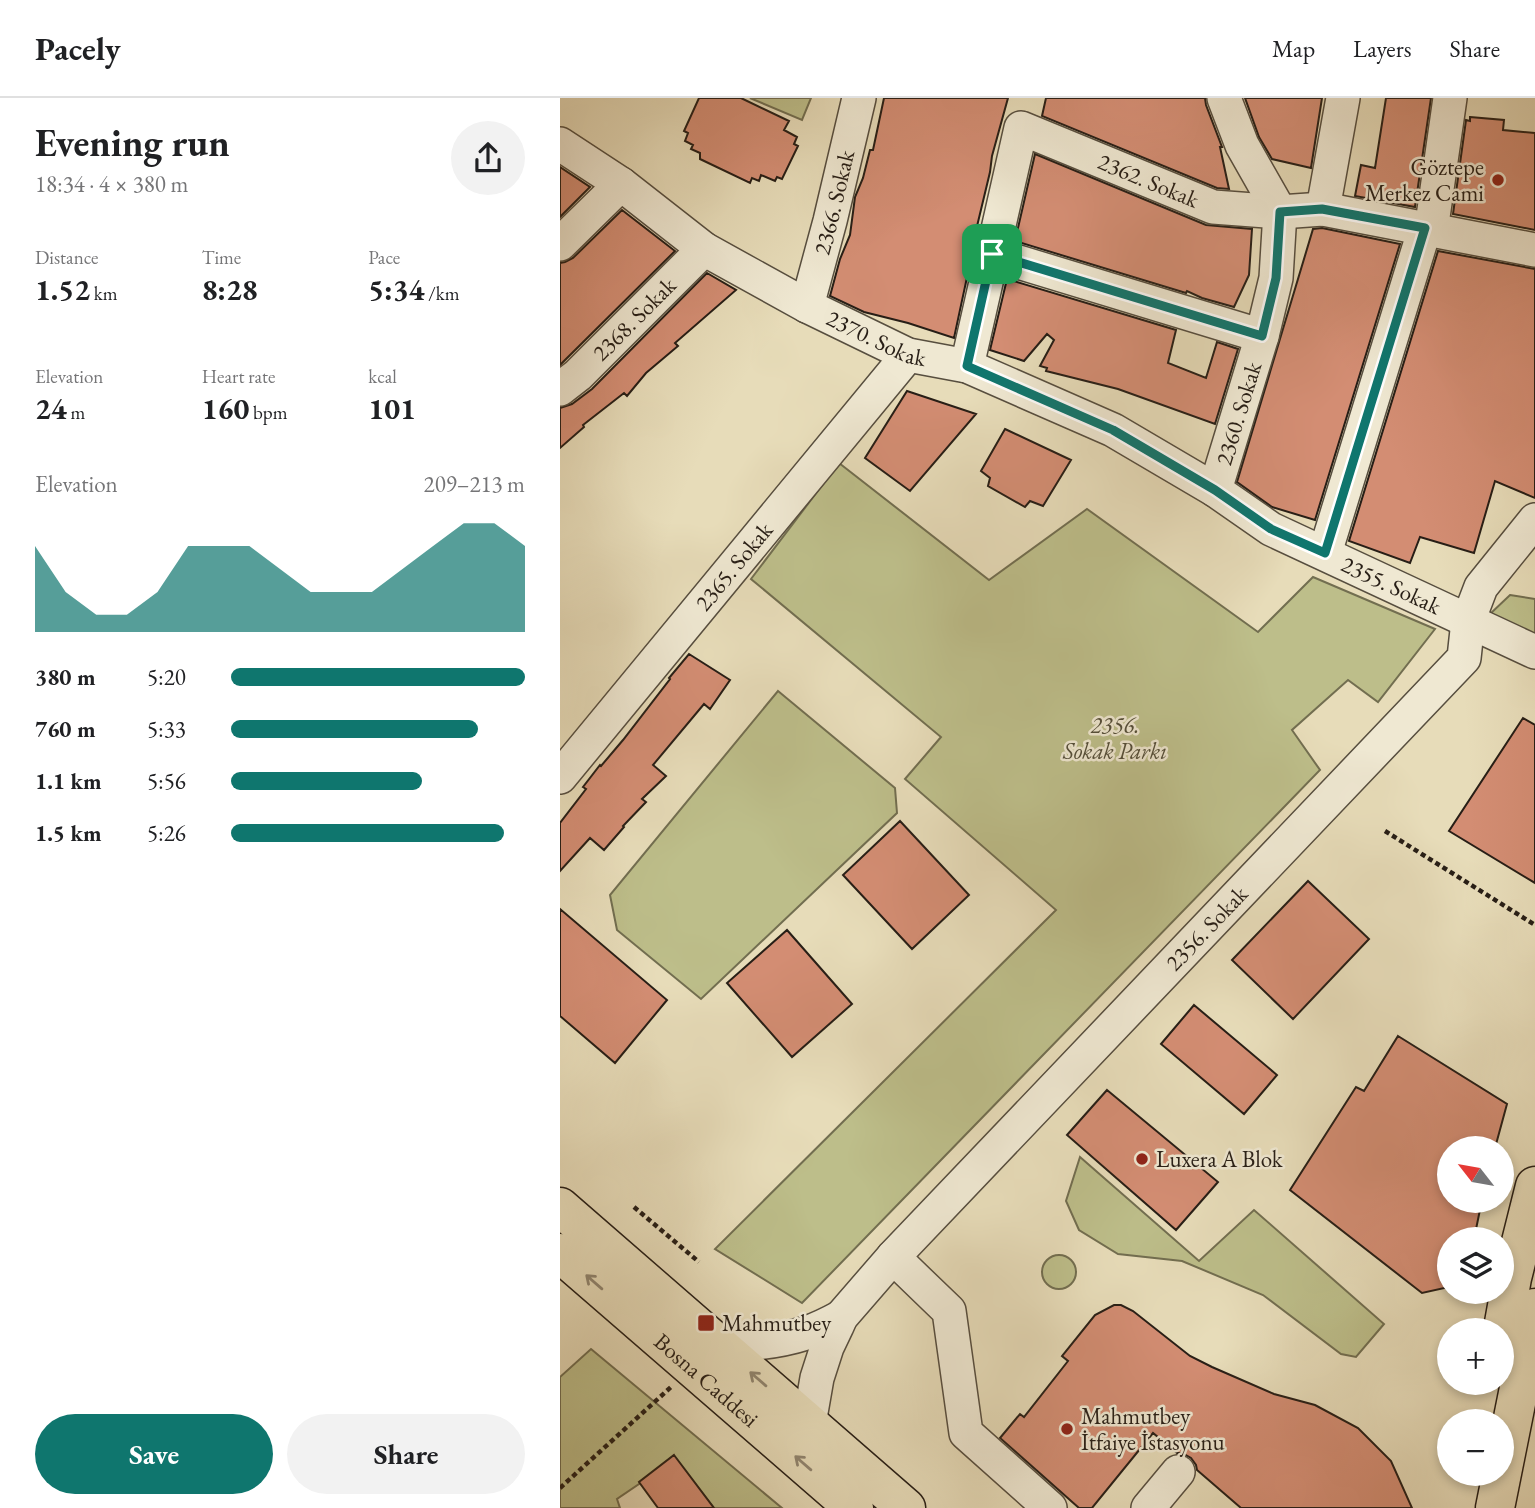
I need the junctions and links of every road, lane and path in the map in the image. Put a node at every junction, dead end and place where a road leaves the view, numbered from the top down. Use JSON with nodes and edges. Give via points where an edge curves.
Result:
{"nodes":[{"id":1,"x":859,"y":98,"type":"edge"},
{"id":2,"x":1224,"y":98,"type":"edge"},
{"id":3,"x":1343,"y":98,"type":"edge"},
{"id":4,"x":1450,"y":98,"type":"edge"},
{"id":5,"x":560,"y":144,"type":"edge"},
{"id":6,"x":621,"y":184,"type":"junction"},
{"id":7,"x":1322,"y":209,"type":"junction"},
{"id":8,"x":1280,"y":212,"type":"junction"},
{"id":9,"x":1425,"y":228,"type":"junction"},
{"id":10,"x":560,"y":244,"type":"edge"},
{"id":11,"x":704,"y":249,"type":"junction"},
{"id":12,"x":1535,"y":250,"type":"edge"},
{"id":13,"x":992,"y":254,"type":"junction"},
{"id":14,"x":807,"y":306,"type":"junction"},
{"id":15,"x":1262,"y":336,"type":"junction"},
{"id":16,"x":908,"y":355,"type":"junction"},
{"id":17,"x":967,"y":366,"type":"junction"},
{"id":18,"x":560,"y":389,"type":"edge"},
{"id":19,"x":1215,"y":490,"type":"junction"},
{"id":20,"x":1535,"y":520,"type":"edge"},
{"id":21,"x":1325,"y":553,"type":"junction"},
{"id":22,"x":1468,"y":621,"type":"junction"},
{"id":23,"x":1535,"y":652,"type":"edge"},
{"id":24,"x":560,"y":777,"type":"edge"},
{"id":25,"x":1385,"y":831,"type":"dead end"},
{"id":26,"x":1535,"y":925,"type":"edge"},
{"id":27,"x":1535,"y":1186,"type":"edge"},
{"id":28,"x":560,"y":1207,"type":"edge"},
{"id":29,"x":634,"y":1207,"type":"dead end"},
{"id":30,"x":560,"y":1253,"type":"edge"},
{"id":31,"x":893,"y":1257,"type":"junction"},
{"id":32,"x":699,"y":1262,"type":"dead end"},
{"id":33,"x":1535,"y":1308,"type":"edge"},
{"id":34,"x":841,"y":1317,"type":"junction"},
{"id":35,"x":1505,"y":1318,"type":"edge"},
{"id":36,"x":702,"y":1346,"type":"junction"},
{"id":37,"x":809,"y":1424,"type":"junction"},
{"id":38,"x":1178,"y":1472,"type":"dead end"},
{"id":39,"x":1476,"y":1486,"type":"edge"},
{"id":40,"x":560,"y":1488,"type":"edge"},
{"id":41,"x":854,"y":1508,"type":"edge"},
{"id":42,"x":905,"y":1508,"type":"edge"},
{"id":43,"x":1050,"y":1508,"type":"edge"},
{"id":44,"x":1148,"y":1508,"type":"edge"},
{"id":45,"x":1472,"y":1508,"type":"edge"},
{"id":46,"x":1495,"y":1508,"type":"edge"}],
"edges":[{"from":1,"to":14,"type":"street","name":"2366. Sokak"},
{"from":2,"to":8,"type":"street","via":[[1242,145]]},
{"from":3,"to":7,"type":"street"},
{"from":4,"to":9,"type":"street","via":[[1433,217]]},
{"from":5,"to":6,"type":"street","name":"2370. Sokak"},
{"from":6,"to":10,"type":"street"},
{"from":6,"to":11,"type":"street","name":"2370. Sokak"},
{"from":7,"to":8,"type":"street","name":"2362. Sokak"},
{"from":7,"to":9,"type":"street","name":"2362. Sokak"},
{"from":8,"to":13,"type":"street","name":"2362. Sokak","via":[[1213,207],[1021,128]]},
{"from":8,"to":15,"type":"street","name":"2360. Sokak","via":[[1276,278]]},
{"from":9,"to":12,"type":"street","name":"2362. Sokak"},
{"from":9,"to":21,"type":"street"},
{"from":11,"to":14,"type":"street","name":"2370. Sokak"},
{"from":11,"to":18,"type":"street","name":"2368. Sokak"},
{"from":13,"to":15,"type":"street"},
{"from":13,"to":17,"type":"street"},
{"from":14,"to":16,"type":"street","name":"2370. Sokak"},
{"from":15,"to":19,"type":"street","name":"2360. Sokak"},
{"from":16,"to":17,"type":"street","name":"2370. Sokak"},
{"from":16,"to":24,"type":"street","name":"2365. Sokak"},
{"from":17,"to":19,"type":"street","name":"2370. Sokak","via":[[1113,430]]},
{"from":19,"to":21,"type":"street","name":"2355. Sokak","via":[[1271,529]]},
{"from":20,"to":22,"type":"street","name":"2356. Sokak","via":[[1481,587]]},
{"from":21,"to":22,"type":"street","name":"2355. Sokak"},
{"from":22,"to":23,"type":"street","name":"2355. Sokak"},
{"from":22,"to":31,"type":"street","name":"2356. Sokak","via":[[1464,658]]},
{"from":25,"to":26,"type":"path"},
{"from":27,"to":35,"type":"main road"},
{"from":28,"to":36,"type":"main road"},
{"from":29,"to":32,"type":"path"},
{"from":36,"to":30,"type":"main road","name":"Bosna Caddesi","one_way":true,"via":[[636,1318]]},
{"from":31,"to":34,"type":"street","name":"2356. Sokak"},
{"from":31,"to":43,"type":"street","via":[[949,1311],[966,1433]]},
{"from":33,"to":46,"type":"main road"},
{"from":34,"to":36,"type":"street","via":[[805,1334],[777,1340]]},
{"from":34,"to":37,"type":"street","via":[[817,1378]]},
{"from":37,"to":36,"type":"main road","one_way":true},
{"from":36,"to":40,"type":"path"},
{"from":41,"to":36,"type":"main road","name":"Bosna Caddesi","one_way":true},
{"from":37,"to":42,"type":"main road"},
{"from":38,"to":44,"type":"street"},
{"from":39,"to":45,"type":"main road"}]}
